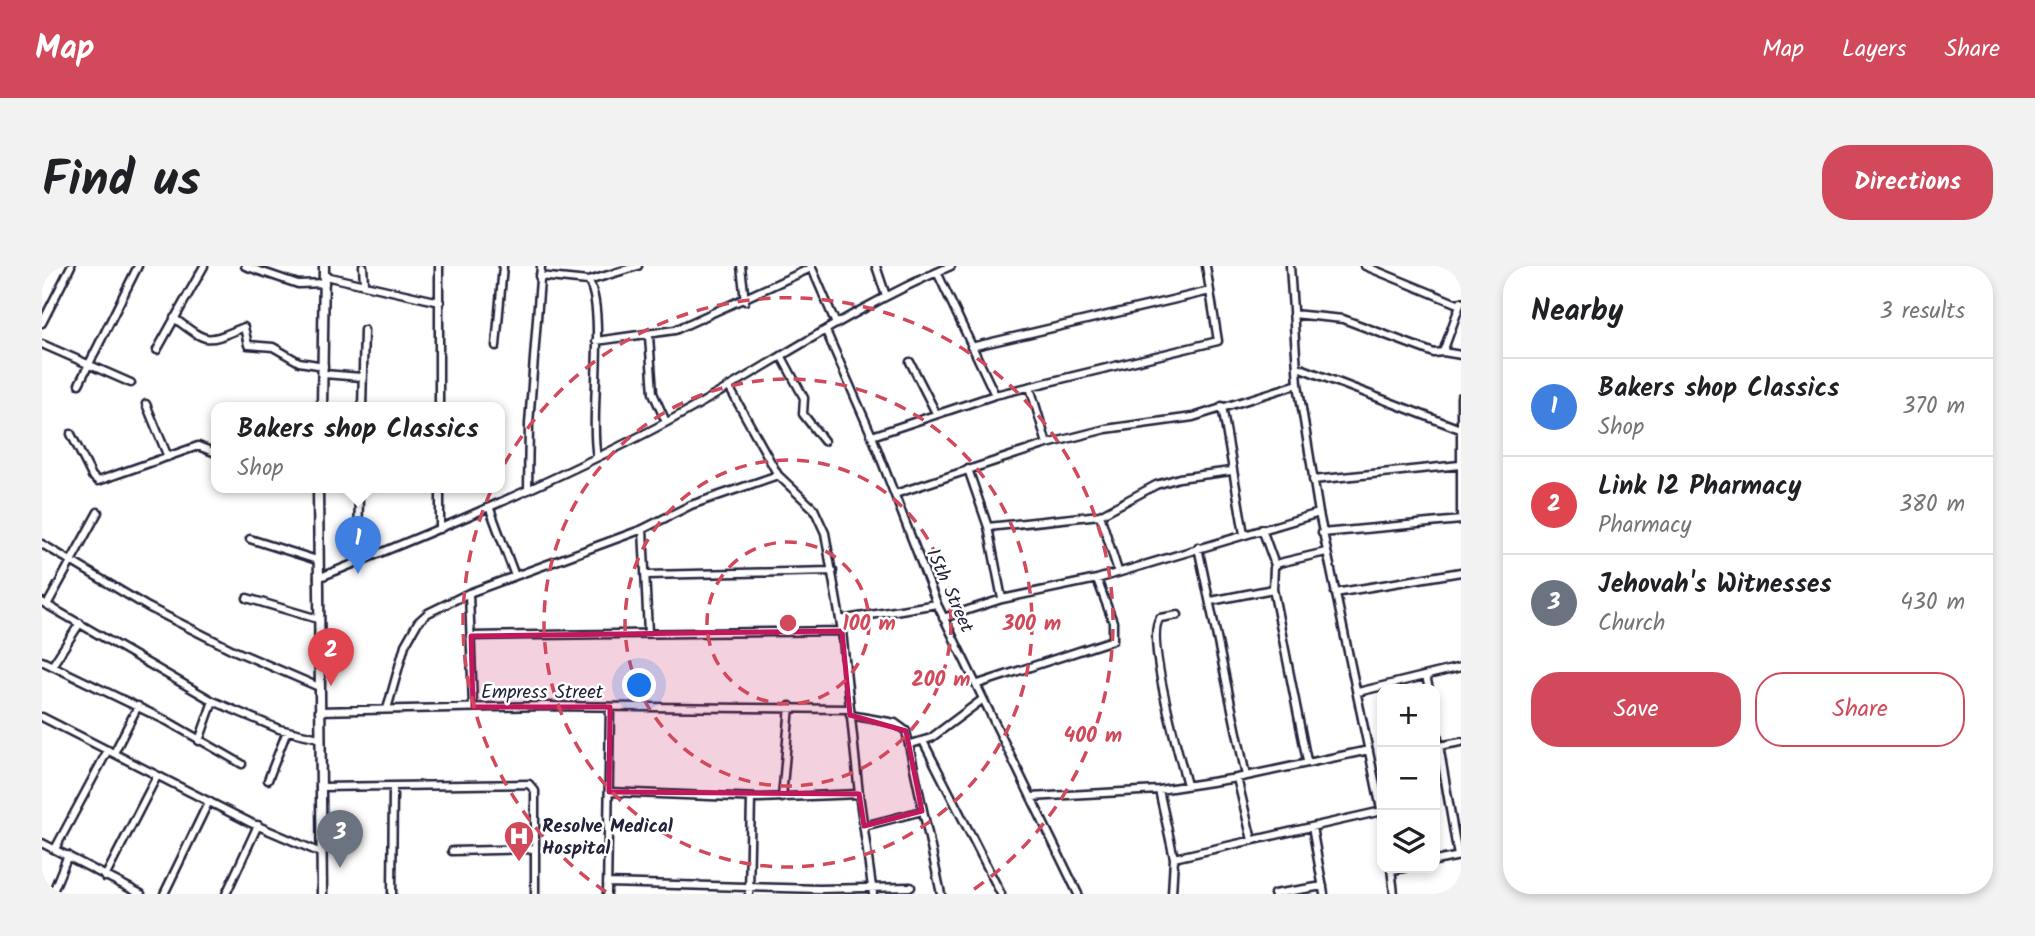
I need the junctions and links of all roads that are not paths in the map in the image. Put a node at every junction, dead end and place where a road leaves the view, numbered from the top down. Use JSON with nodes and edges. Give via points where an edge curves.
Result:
{"nodes":[{"id":1,"x":71,"y":266,"type":"edge"},
{"id":2,"x":138,"y":266,"type":"edge"},
{"id":3,"x":204,"y":266,"type":"edge"},
{"id":4,"x":245,"y":266,"type":"edge"},
{"id":5,"x":324,"y":266,"type":"edge"},
{"id":6,"x":363,"y":266,"type":"edge"},
{"id":7,"x":439,"y":266,"type":"edge"},
{"id":8,"x":503,"y":266,"type":"edge"},
{"id":9,"x":541,"y":266,"type":"edge"},
{"id":10,"x":638,"y":266,"type":"edge"},
{"id":11,"x":741,"y":266,"type":"edge"},
{"id":12,"x":876,"y":266,"type":"edge"},
{"id":13,"x":951,"y":266,"type":"edge"},
{"id":14,"x":1206,"y":266,"type":"edge"},
{"id":15,"x":1290,"y":266,"type":"edge"},
{"id":16,"x":1365,"y":266,"type":"edge"},
{"id":17,"x":811,"y":267,"type":"edge"},
{"id":18,"x":937,"y":272,"type":"junction"},
{"id":19,"x":540,"y":276,"type":"junction"},
{"id":20,"x":325,"y":279,"type":"junction"},
{"id":21,"x":588,"y":281,"type":"junction"},
{"id":22,"x":363,"y":283,"type":"junction"},
{"id":23,"x":1210,"y":291,"type":"junction"},
{"id":24,"x":886,"y":296,"type":"junction"},
{"id":25,"x":745,"y":301,"type":"junction"},
{"id":26,"x":440,"y":302,"type":"junction"},
{"id":27,"x":1460,"y":304,"type":"edge"},
{"id":28,"x":1293,"y":314,"type":"junction"},
{"id":29,"x":174,"y":318,"type":"junction"},
{"id":30,"x":42,"y":323,"type":"edge"},
{"id":31,"x":836,"y":324,"type":"junction"},
{"id":32,"x":363,"y":330,"type":"dead end"},
{"id":33,"x":826,"y":331,"type":"junction"},
{"id":34,"x":649,"y":336,"type":"junction"},
{"id":35,"x":596,"y":341,"type":"junction"},
{"id":36,"x":42,"y":344,"type":"edge"},
{"id":37,"x":496,"y":346,"type":"dead end"},
{"id":38,"x":971,"y":347,"type":"junction"},
{"id":39,"x":157,"y":350,"type":"dead end"},
{"id":40,"x":1443,"y":352,"type":"junction"},
{"id":41,"x":1461,"y":355,"type":"edge"},
{"id":42,"x":782,"y":357,"type":"junction"},
{"id":43,"x":910,"y":362,"type":"dead end"},
{"id":44,"x":89,"y":365,"type":"junction"},
{"id":45,"x":1298,"y":367,"type":"junction"},
{"id":46,"x":324,"y":370,"type":"junction"},
{"id":47,"x":361,"y":377,"type":"junction"},
{"id":48,"x":131,"y":383,"type":"dead end"},
{"id":49,"x":79,"y":384,"type":"dead end"},
{"id":50,"x":1298,"y":384,"type":"junction"},
{"id":51,"x":729,"y":387,"type":"junction"},
{"id":52,"x":1030,"y":387,"type":"junction"},
{"id":53,"x":995,"y":395,"type":"junction"},
{"id":54,"x":1461,"y":397,"type":"edge"},
{"id":55,"x":322,"y":402,"type":"edge"},
{"id":56,"x":362,"y":402,"type":"edge"},
{"id":57,"x":439,"y":402,"type":"edge"},
{"id":58,"x":146,"y":404,"type":"dead end"},
{"id":59,"x":1222,"y":406,"type":"junction"},
{"id":60,"x":936,"y":413,"type":"junction"},
{"id":61,"x":666,"y":422,"type":"junction"},
{"id":62,"x":1460,"y":429,"type":"edge"},
{"id":63,"x":71,"y":434,"type":"dead end"},
{"id":64,"x":872,"y":436,"type":"junction"},
{"id":65,"x":824,"y":441,"type":"dead end"},
{"id":66,"x":1047,"y":444,"type":"junction"},
{"id":67,"x":211,"y":451,"type":"edge"},
{"id":68,"x":169,"y":457,"type":"junction"},
{"id":69,"x":597,"y":457,"type":"junction"},
{"id":70,"x":1460,"y":465,"type":"edge"},
{"id":71,"x":968,"y":468,"type":"junction"},
{"id":72,"x":1231,"y":471,"type":"junction"},
{"id":73,"x":778,"y":475,"type":"junction"},
{"id":74,"x":1313,"y":480,"type":"junction"},
{"id":75,"x":528,"y":490,"type":"junction"},
{"id":76,"x":318,"y":493,"type":"edge"},
{"id":77,"x":359,"y":493,"type":"edge"},
{"id":78,"x":440,"y":493,"type":"edge"},
{"id":79,"x":895,"y":494,"type":"junction"},
{"id":80,"x":1461,"y":498,"type":"edge"},
{"id":81,"x":489,"y":509,"type":"junction"},
{"id":82,"x":98,"y":512,"type":"dead end"},
{"id":83,"x":1318,"y":513,"type":"junction"},
{"id":84,"x":1100,"y":514,"type":"junction"},
{"id":85,"x":1461,"y":517,"type":"edge"},
{"id":86,"x":988,"y":527,"type":"junction"},
{"id":87,"x":643,"y":528,"type":"junction"},
{"id":88,"x":440,"y":529,"type":"junction"},
{"id":89,"x":1262,"y":529,"type":"junction"},
{"id":90,"x":1322,"y":533,"type":"junction"},
{"id":91,"x":1244,"y":534,"type":"junction"},
{"id":92,"x":250,"y":539,"type":"dead end"},
{"id":93,"x":42,"y":544,"type":"edge"},
{"id":94,"x":1198,"y":547,"type":"junction"},
{"id":95,"x":1326,"y":552,"type":"junction"},
{"id":96,"x":317,"y":560,"type":"junction"},
{"id":97,"x":358,"y":562,"type":"junction"},
{"id":98,"x":71,"y":563,"type":"junction"},
{"id":99,"x":1275,"y":565,"type":"junction"},
{"id":100,"x":833,"y":571,"type":"junction"},
{"id":101,"x":1118,"y":571,"type":"junction"},
{"id":102,"x":1461,"y":572,"type":"edge"},
{"id":103,"x":646,"y":575,"type":"junction"},
{"id":104,"x":515,"y":576,"type":"junction"},
{"id":105,"x":317,"y":578,"type":"junction"},
{"id":106,"x":1097,"y":579,"type":"junction"},
{"id":107,"x":1273,"y":589,"type":"junction"},
{"id":108,"x":469,"y":593,"type":"junction"},
{"id":109,"x":1335,"y":593,"type":"junction"},
{"id":110,"x":247,"y":598,"type":"dead end"},
{"id":111,"x":1002,"y":599,"type":"junction"},
{"id":112,"x":1211,"y":601,"type":"junction"},
{"id":113,"x":45,"y":604,"type":"edge"},
{"id":114,"x":937,"y":604,"type":"junction"},
{"id":115,"x":1178,"y":615,"type":"dead end"},
{"id":116,"x":943,"y":618,"type":"junction"},
{"id":117,"x":318,"y":619,"type":"junction"},
{"id":118,"x":840,"y":620,"type":"junction"},
{"id":119,"x":80,"y":623,"type":"junction"},
{"id":120,"x":842,"y":631,"type":"junction"},
{"id":121,"x":648,"y":633,"type":"junction"},
{"id":122,"x":471,"y":636,"type":"junction"},
{"id":123,"x":42,"y":661,"type":"edge"},
{"id":124,"x":52,"y":666,"type":"junction"},
{"id":125,"x":1461,"y":667,"type":"edge"},
{"id":126,"x":1426,"y":676,"type":"junction"},
{"id":127,"x":978,"y":684,"type":"junction"},
{"id":128,"x":1428,"y":684,"type":"edge"},
{"id":129,"x":319,"y":687,"type":"junction"},
{"id":130,"x":1359,"y":692,"type":"junction"},
{"id":131,"x":984,"y":699,"type":"junction"},
{"id":132,"x":213,"y":701,"type":"junction"},
{"id":133,"x":138,"y":706,"type":"junction"},
{"id":134,"x":790,"y":706,"type":"junction"},
{"id":135,"x":473,"y":707,"type":"junction"},
{"id":136,"x":610,"y":707,"type":"junction"},
{"id":137,"x":387,"y":709,"type":"junction"},
{"id":138,"x":319,"y":711,"type":"junction"},
{"id":139,"x":849,"y":712,"type":"junction"},
{"id":140,"x":44,"y":718,"type":"edge"},
{"id":141,"x":42,"y":727,"type":"edge"},
{"id":142,"x":287,"y":731,"type":"junction"},
{"id":143,"x":319,"y":738,"type":"junction"},
{"id":144,"x":199,"y":741,"type":"junction"},
{"id":145,"x":1461,"y":742,"type":"edge"},
{"id":146,"x":923,"y":743,"type":"junction"},
{"id":147,"x":911,"y":744,"type":"junction"},
{"id":148,"x":1440,"y":746,"type":"edge"},
{"id":149,"x":1439,"y":747,"type":"edge"},
{"id":150,"x":1370,"y":750,"type":"junction"},
{"id":151,"x":111,"y":752,"type":"junction"},
{"id":152,"x":1307,"y":761,"type":"junction"},
{"id":153,"x":242,"y":764,"type":"dead end"},
{"id":154,"x":157,"y":776,"type":"junction"},
{"id":155,"x":1246,"y":776,"type":"junction"},
{"id":156,"x":1237,"y":778,"type":"junction"},
{"id":157,"x":268,"y":780,"type":"dead end"},
{"id":158,"x":1187,"y":785,"type":"junction"},
{"id":159,"x":320,"y":786,"type":"junction"},
{"id":160,"x":393,"y":788,"type":"junction"},
{"id":161,"x":1159,"y":790,"type":"junction"},
{"id":162,"x":608,"y":792,"type":"junction"},
{"id":163,"x":859,"y":794,"type":"junction"},
{"id":164,"x":1031,"y":797,"type":"junction"},
{"id":165,"x":751,"y":798,"type":"junction"},
{"id":166,"x":782,"y":798,"type":"junction"},
{"id":167,"x":209,"y":801,"type":"junction"},
{"id":168,"x":1381,"y":810,"type":"edge"},
{"id":169,"x":922,"y":811,"type":"junction"},
{"id":170,"x":1377,"y":814,"type":"edge"},
{"id":171,"x":258,"y":825,"type":"junction"},
{"id":172,"x":864,"y":827,"type":"junction"},
{"id":173,"x":1312,"y":827,"type":"junction"},
{"id":174,"x":1252,"y":840,"type":"junction"},
{"id":175,"x":42,"y":843,"type":"edge"},
{"id":176,"x":55,"y":849,"type":"junction"},
{"id":177,"x":535,"y":849,"type":"junction"},
{"id":178,"x":452,"y":851,"type":"dead end"},
{"id":179,"x":321,"y":852,"type":"junction"},
{"id":180,"x":68,"y":855,"type":"junction"},
{"id":181,"x":1460,"y":856,"type":"edge"},
{"id":182,"x":1174,"y":858,"type":"junction"},
{"id":183,"x":1440,"y":860,"type":"edge"},
{"id":184,"x":1391,"y":873,"type":"edge"},
{"id":185,"x":105,"y":877,"type":"junction"},
{"id":186,"x":607,"y":883,"type":"junction"},
{"id":187,"x":911,"y":887,"type":"dead end"},
{"id":188,"x":1323,"y":890,"type":"edge"},
{"id":189,"x":749,"y":891,"type":"edge"},
{"id":190,"x":873,"y":891,"type":"edge"},
{"id":191,"x":52,"y":894,"type":"edge"},
{"id":192,"x":141,"y":894,"type":"edge"},
{"id":193,"x":164,"y":894,"type":"edge"},
{"id":194,"x":226,"y":894,"type":"edge"},
{"id":195,"x":322,"y":894,"type":"edge"},
{"id":196,"x":392,"y":894,"type":"edge"},
{"id":197,"x":535,"y":894,"type":"edge"},
{"id":198,"x":607,"y":894,"type":"edge"},
{"id":199,"x":941,"y":894,"type":"edge"},
{"id":200,"x":1001,"y":894,"type":"edge"},
{"id":201,"x":1078,"y":894,"type":"edge"},
{"id":202,"x":1172,"y":894,"type":"edge"},
{"id":203,"x":1274,"y":894,"type":"edge"},
{"id":204,"x":1394,"y":894,"type":"edge"}],
"edges":[{"from":1,"to":30,"type":"street"},
{"from":2,"to":44,"type":"street"},
{"from":3,"to":29,"type":"street"},
{"from":4,"to":20,"type":"street","via":[[298,284]]},
{"from":5,"to":20,"type":"main road"},
{"from":6,"to":22,"type":"street"},
{"from":7,"to":26,"type":"street"},
{"from":8,"to":37,"type":"street"},
{"from":9,"to":19,"type":"street"},
{"from":10,"to":21,"type":"street"},
{"from":11,"to":25,"type":"street"},
{"from":12,"to":24,"type":"street"},
{"from":13,"to":18,"type":"street"},
{"from":14,"to":23,"type":"street"},
{"from":15,"to":28,"type":"street"},
{"from":16,"to":27,"type":"street"},
{"from":17,"to":25,"type":"street"},
{"from":17,"to":31,"type":"street"},
{"from":18,"to":24,"type":"street"},
{"from":18,"to":38,"type":"street"},
{"from":19,"to":21,"type":"street"},
{"from":19,"to":75,"type":"street"},
{"from":20,"to":22,"type":"street"},
{"from":20,"to":46,"type":"main road"},
{"from":21,"to":35,"type":"street","via":[[597,299]]},
{"from":22,"to":26,"type":"street"},
{"from":23,"to":38,"type":"street"},
{"from":23,"to":52,"type":"street","via":[[1218,341]]},
{"from":24,"to":31,"type":"street"},
{"from":25,"to":34,"type":"street"},
{"from":26,"to":57,"type":"street"},
{"from":27,"to":40,"type":"street"},
{"from":28,"to":40,"type":"street","via":[[1343,320],[1425,351]]},
{"from":28,"to":45,"type":"street"},
{"from":29,"to":39,"type":"street"},
{"from":29,"to":46,"type":"street","via":[[204,339],[220,339],[243,327],[247,345],[273,347]]},
{"from":31,"to":33,"type":"street"},
{"from":32,"to":47,"type":"street"},
{"from":33,"to":42,"type":"street"},
{"from":33,"to":64,"type":"street","name":"15th Street"},
{"from":34,"to":35,"type":"street"},
{"from":34,"to":61,"type":"street","via":[[653,393]]},
{"from":35,"to":69,"type":"street"},
{"from":36,"to":44,"type":"street"},
{"from":38,"to":53,"type":"street"},
{"from":40,"to":41,"type":"street"},
{"from":42,"to":51,"type":"street"},
{"from":42,"to":65,"type":"street","via":[[804,398],[803,414]]},
{"from":43,"to":60,"type":"street"},
{"from":44,"to":48,"type":"street"},
{"from":44,"to":49,"type":"street"},
{"from":45,"to":50,"type":"street"},
{"from":45,"to":62,"type":"street"},
{"from":46,"to":47,"type":"street"},
{"from":46,"to":55,"type":"main road"},
{"from":47,"to":56,"type":"street"},
{"from":50,"to":59,"type":"street"},
{"from":50,"to":74,"type":"street"},
{"from":51,"to":61,"type":"street"},
{"from":51,"to":73,"type":"street"},
{"from":52,"to":53,"type":"street"},
{"from":52,"to":66,"type":"street"},
{"from":53,"to":60,"type":"street"},
{"from":54,"to":62,"type":"street"},
{"from":58,"to":68,"type":"street"},
{"from":59,"to":66,"type":"street","via":[[1193,417],[1106,429]]},
{"from":59,"to":72,"type":"street"},
{"from":60,"to":64,"type":"street"},
{"from":61,"to":69,"type":"street"},
{"from":62,"to":70,"type":"street"},
{"from":63,"to":68,"type":"street","via":[[98,481]]},
{"from":64,"to":79,"type":"street","name":"15th Street"},
{"from":66,"to":71,"type":"street"},
{"from":67,"to":68,"type":"street","via":[[198,446]]},
{"from":69,"to":75,"type":"street"},
{"from":70,"to":74,"type":"street"},
{"from":70,"to":80,"type":"street"},
{"from":71,"to":79,"type":"street"},
{"from":71,"to":86,"type":"street"},
{"from":72,"to":84,"type":"street","via":[[1156,485]]},
{"from":72,"to":91,"type":"street"},
{"from":73,"to":87,"type":"street","via":[[691,505]]},
{"from":73,"to":100,"type":"street","via":[[820,518]]},
{"from":74,"to":83,"type":"street"},
{"from":75,"to":81,"type":"street"},
{"from":76,"to":96,"type":"main road"},
{"from":77,"to":97,"type":"street"},
{"from":78,"to":88,"type":"street"},
{"from":79,"to":114,"type":"street","name":"15th Street"},
{"from":80,"to":85,"type":"street"},
{"from":81,"to":88,"type":"street"},
{"from":81,"to":104,"type":"street"},
{"from":82,"to":98,"type":"street"},
{"from":83,"to":89,"type":"street"},
{"from":83,"to":90,"type":"street"},
{"from":84,"to":86,"type":"street"},
{"from":84,"to":101,"type":"street"},
{"from":85,"to":90,"type":"street"},
{"from":86,"to":111,"type":"street"},
{"from":87,"to":103,"type":"street"},
{"from":87,"to":104,"type":"street"},
{"from":88,"to":97,"type":"street"},
{"from":89,"to":91,"type":"street"},
{"from":89,"to":99,"type":"street"},
{"from":90,"to":95,"type":"street"},
{"from":91,"to":94,"type":"street"},
{"from":92,"to":96,"type":"street"},
{"from":93,"to":98,"type":"street"},
{"from":94,"to":101,"type":"street"},
{"from":94,"to":112,"type":"street"},
{"from":95,"to":99,"type":"street"},
{"from":95,"to":109,"type":"street"},
{"from":96,"to":105,"type":"main road"},
{"from":97,"to":105,"type":"street"},
{"from":98,"to":113,"type":"street"},
{"from":98,"to":129,"type":"street","via":[[233,650]]},
{"from":99,"to":107,"type":"street"},
{"from":100,"to":103,"type":"street"},
{"from":100,"to":118,"type":"street"},
{"from":101,"to":106,"type":"street"},
{"from":102,"to":109,"type":"street"},
{"from":103,"to":121,"type":"street"},
{"from":104,"to":108,"type":"street"},
{"from":105,"to":117,"type":"main road"},
{"from":106,"to":111,"type":"street"},
{"from":106,"to":127,"type":"street","via":[[1113,622],[1113,640]]},
{"from":107,"to":112,"type":"street"},
{"from":107,"to":152,"type":"street"},
{"from":108,"to":122,"type":"street"},
{"from":108,"to":137,"type":"street","via":[[418,622],[405,645]]},
{"from":109,"to":130,"type":"street"},
{"from":110,"to":117,"type":"street"},
{"from":111,"to":116,"type":"street"},
{"from":112,"to":155,"type":"street"},
{"from":113,"to":119,"type":"street"},
{"from":114,"to":116,"type":"street","name":"15th Street"},
{"from":114,"to":118,"type":"street"},
{"from":115,"to":158,"type":"street","via":[[1160,618],[1154,629],[1160,679]]},
{"from":116,"to":127,"type":"street","name":"15th Street"},
{"from":117,"to":129,"type":"main road"},
{"from":118,"to":120,"type":"street"},
{"from":119,"to":124,"type":"street"},
{"from":119,"to":132,"type":"street"},
{"from":120,"to":121,"type":"street"},
{"from":120,"to":139,"type":"street"},
{"from":121,"to":122,"type":"street"},
{"from":122,"to":135,"type":"street"},
{"from":123,"to":124,"type":"street"},
{"from":124,"to":133,"type":"street"},
{"from":125,"to":126,"type":"street"},
{"from":126,"to":128,"type":"street"},
{"from":126,"to":130,"type":"street"},
{"from":127,"to":131,"type":"street","name":"15th Street"},
{"from":129,"to":138,"type":"main road"},
{"from":130,"to":150,"type":"street"},
{"from":131,"to":146,"type":"street"},
{"from":131,"to":164,"type":"street","name":"15th Street"},
{"from":132,"to":142,"type":"street"},
{"from":132,"to":144,"type":"street"},
{"from":133,"to":144,"type":"street"},
{"from":133,"to":151,"type":"street"},
{"from":134,"to":136,"type":"street","name":"Empress Street"},
{"from":134,"to":139,"type":"street","name":"Empress Street"},
{"from":134,"to":166,"type":"street"},
{"from":135,"to":136,"type":"street","name":"Empress Street"},
{"from":135,"to":137,"type":"street","name":"Empress Street"},
{"from":136,"to":162,"type":"street"},
{"from":137,"to":138,"type":"street","name":"Empress Street"},
{"from":138,"to":143,"type":"main road"},
{"from":139,"to":147,"type":"street","name":"Empress Street","via":[[901,726]]},
{"from":139,"to":163,"type":"street"},
{"from":140,"to":141,"type":"street"},
{"from":140,"to":151,"type":"street"},
{"from":142,"to":143,"type":"street"},
{"from":142,"to":157,"type":"street"},
{"from":143,"to":159,"type":"main road"},
{"from":144,"to":153,"type":"street"},
{"from":145,"to":148,"type":"street"},
{"from":146,"to":147,"type":"street"},
{"from":146,"to":200,"type":"street"},
{"from":147,"to":169,"type":"street"},
{"from":149,"to":181,"type":"street"},
{"from":150,"to":152,"type":"street"},
{"from":150,"to":168,"type":"street"},
{"from":151,"to":154,"type":"street"},
{"from":151,"to":176,"type":"street"},
{"from":152,"to":155,"type":"street"},
{"from":154,"to":167,"type":"street"},
{"from":154,"to":185,"type":"street"},
{"from":155,"to":156,"type":"street"},
{"from":156,"to":158,"type":"street"},
{"from":156,"to":174,"type":"street"},
{"from":158,"to":161,"type":"street"},
{"from":159,"to":160,"type":"street"},
{"from":159,"to":179,"type":"main road"},
{"from":160,"to":177,"type":"street","via":[[529,784],[535,791]]},
{"from":160,"to":196,"type":"street"},
{"from":161,"to":164,"type":"street"},
{"from":161,"to":182,"type":"street"},
{"from":162,"to":165,"type":"street"},
{"from":162,"to":186,"type":"street"},
{"from":163,"to":166,"type":"street"},
{"from":163,"to":172,"type":"street"},
{"from":164,"to":201,"type":"street","name":"15th Street"},
{"from":165,"to":166,"type":"street"},
{"from":165,"to":189,"type":"street"},
{"from":167,"to":171,"type":"street"},
{"from":167,"to":193,"type":"street"},
{"from":169,"to":172,"type":"street"},
{"from":169,"to":199,"type":"street"},
{"from":170,"to":173,"type":"street"},
{"from":171,"to":179,"type":"street"},
{"from":171,"to":194,"type":"street"},
{"from":172,"to":190,"type":"street"},
{"from":173,"to":174,"type":"street"},
{"from":173,"to":188,"type":"street"},
{"from":174,"to":182,"type":"street"},
{"from":175,"to":176,"type":"street"},
{"from":176,"to":180,"type":"street"},
{"from":177,"to":178,"type":"street"},
{"from":177,"to":197,"type":"street"},
{"from":179,"to":195,"type":"main road"},
{"from":180,"to":185,"type":"street"},
{"from":180,"to":191,"type":"street"},
{"from":181,"to":183,"type":"street"},
{"from":182,"to":202,"type":"street"},
{"from":184,"to":204,"type":"street"},
{"from":185,"to":192,"type":"street"},
{"from":186,"to":189,"type":"street"},
{"from":186,"to":198,"type":"street"},
{"from":187,"to":190,"type":"street"},
{"from":188,"to":203,"type":"street"},
{"from":189,"to":190,"type":"street"}]}
